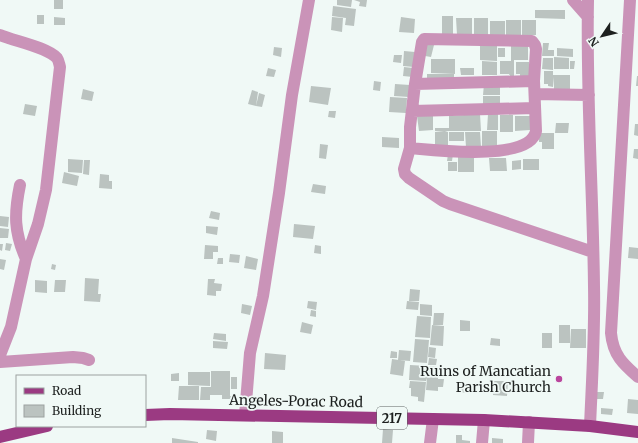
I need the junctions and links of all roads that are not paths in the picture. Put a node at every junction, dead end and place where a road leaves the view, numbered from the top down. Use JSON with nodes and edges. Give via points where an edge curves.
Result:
{"nodes":[{"id":1,"x":309,"y":0,"type":"edge"},
{"id":2,"x":573,"y":0,"type":"edge"},
{"id":3,"x":588,"y":0,"type":"edge"},
{"id":4,"x":630,"y":0,"type":"edge"},
{"id":5,"x":588,"y":17,"type":"junction"},
{"id":6,"x":0,"y":35,"type":"edge"},
{"id":7,"x":534,"y":81,"type":"junction"},
{"id":8,"x":415,"y":84,"type":"junction"},
{"id":9,"x":535,"y":94,"type":"junction"},
{"id":10,"x":588,"y":95,"type":"junction"},
{"id":11,"x":535,"y":108,"type":"junction"},
{"id":12,"x":412,"y":111,"type":"junction"},
{"id":13,"x":410,"y":148,"type":"junction"},
{"id":14,"x":20,"y":185,"type":"dead end"},
{"id":15,"x":593,"y":252,"type":"junction"},
{"id":16,"x":26,"y":259,"type":"junction"},
{"id":17,"x":0,"y":356,"type":"edge"},
{"id":18,"x":89,"y":360,"type":"dead end"},
{"id":19,"x":0,"y":362,"type":"edge"},
{"id":20,"x":638,"y":377,"type":"edge"},
{"id":21,"x":146,"y":415,"type":"edge"},
{"id":22,"x":244,"y":415,"type":"junction"},
{"id":23,"x":433,"y":419,"type":"junction"},
{"id":24,"x":484,"y":420,"type":"junction"},
{"id":25,"x":529,"y":422,"type":"junction"},
{"id":26,"x":590,"y":426,"type":"junction"},
{"id":27,"x":43,"y":427,"type":"edge"},
{"id":28,"x":638,"y":432,"type":"edge"},
{"id":29,"x":0,"y":437,"type":"edge"},
{"id":30,"x":430,"y":443,"type":"edge"},
{"id":31,"x":482,"y":443,"type":"edge"},
{"id":32,"x":528,"y":443,"type":"edge"}],
"edges":[{"from":1,"to":22,"type":"street","via":[[292,95],[263,296],[250,353]]},
{"from":2,"to":5,"type":"street"},
{"from":3,"to":5,"type":"street"},
{"from":4,"to":20,"type":"street","via":[[611,333],[614,351],[625,366]]},
{"from":5,"to":10,"type":"street"},
{"from":6,"to":16,"type":"street","via":[[52,54],[58,59],[60,67],[46,190]]},
{"from":7,"to":8,"type":"street"},
{"from":7,"to":8,"type":"street","via":[[536,49],[534,42],[530,40],[427,38],[422,42]]},
{"from":7,"to":9,"type":"street"},
{"from":8,"to":12,"type":"street"},
{"from":9,"to":10,"type":"street"},
{"from":9,"to":11,"type":"street"},
{"from":10,"to":15,"type":"street"},
{"from":11,"to":12,"type":"street"},
{"from":11,"to":13,"type":"street","via":[[535,136],[520,147],[483,152]]},
{"from":12,"to":13,"type":"street"},
{"from":13,"to":15,"type":"street","via":[[405,174],[443,201]]},
{"from":14,"to":16,"type":"street","via":[[15,218]]},
{"from":15,"to":26,"type":"street","via":[[594,333]]},
{"from":16,"to":17,"type":"street","via":[[11,327]]},
{"from":18,"to":19,"type":"street","via":[[73,357]]},
{"from":21,"to":22,"type":"main road","name":"Angeles-Porac Road","number":"217"},
{"from":22,"to":23,"type":"main road","name":"Angeles-Porac Road","number":"217"},
{"from":23,"to":24,"type":"main road","name":"Angeles-Porac Road","number":"217"},
{"from":23,"to":30,"type":"street"},
{"from":24,"to":25,"type":"main road","name":"Angeles-Porac Road","number":"217"},
{"from":24,"to":31,"type":"street"},
{"from":25,"to":26,"type":"main road","name":"Angeles-Porac Road","number":"217"},
{"from":25,"to":32,"type":"street"},
{"from":26,"to":28,"type":"main road","name":"Angeles-Porac Road","number":"217"},
{"from":27,"to":29,"type":"main road"}]}
